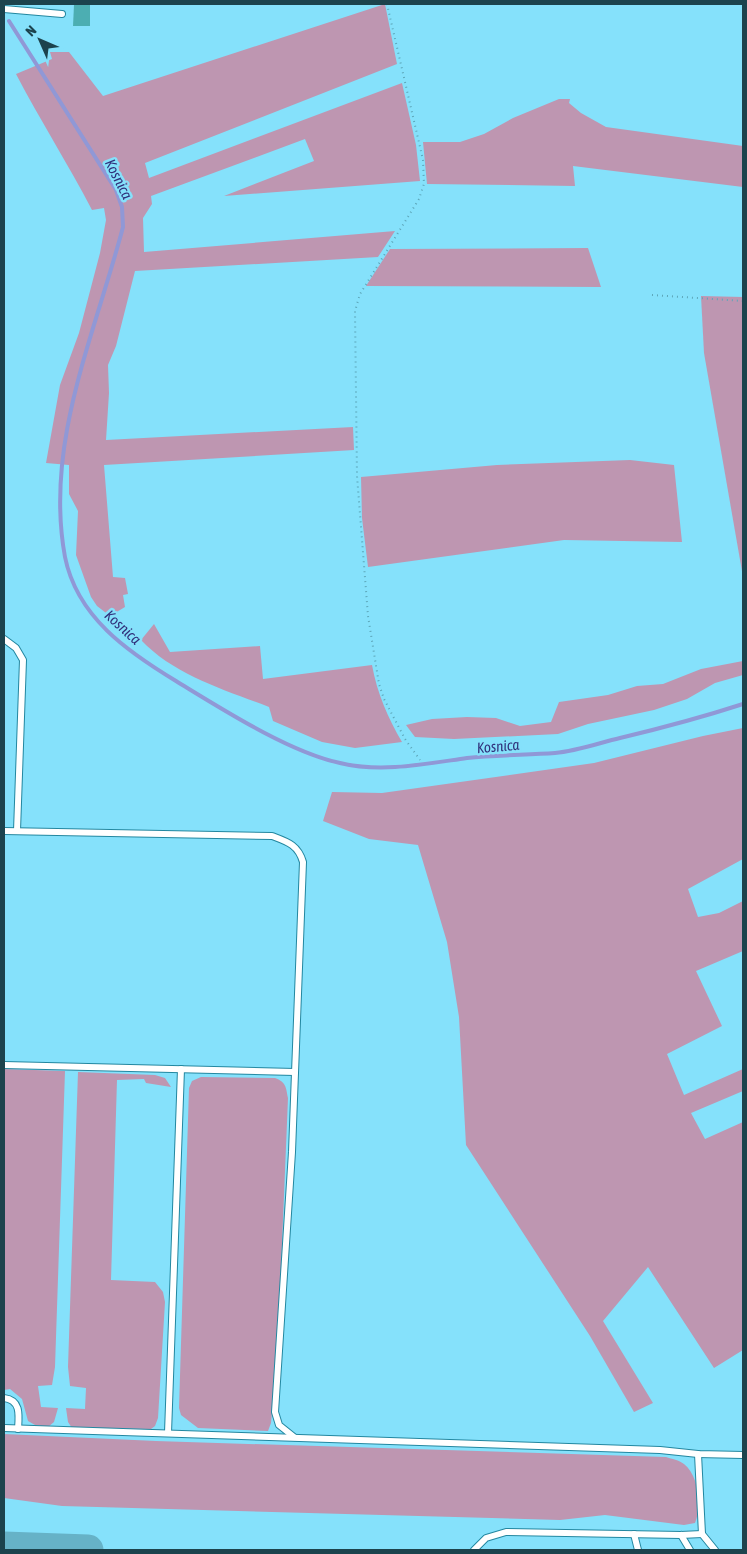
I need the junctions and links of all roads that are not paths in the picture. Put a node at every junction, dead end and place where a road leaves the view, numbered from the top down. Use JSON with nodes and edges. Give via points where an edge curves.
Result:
{"nodes":[{"id":1,"x":4,"y":9,"type":"edge"},
{"id":2,"x":62,"y":14,"type":"dead end"},
{"id":3,"x":4,"y":639,"type":"edge"},
{"id":4,"x":4,"y":831,"type":"edge"},
{"id":5,"x":17,"y":831,"type":"junction"},
{"id":6,"x":4,"y":1065,"type":"edge"},
{"id":7,"x":181,"y":1069,"type":"junction"},
{"id":8,"x":295,"y":1072,"type":"junction"},
{"id":9,"x":4,"y":1398,"type":"edge"},
{"id":10,"x":4,"y":1428,"type":"edge"},
{"id":11,"x":18,"y":1429,"type":"junction"},
{"id":12,"x":168,"y":1433,"type":"junction"},
{"id":13,"x":294,"y":1437,"type":"junction"},
{"id":14,"x":698,"y":1454,"type":"junction"},
{"id":15,"x":743,"y":1455,"type":"edge"},
{"id":16,"x":634,"y":1534,"type":"junction"},
{"id":17,"x":702,"y":1534,"type":"junction"},
{"id":18,"x":681,"y":1535,"type":"junction"},
{"id":19,"x":474,"y":1550,"type":"edge"},
{"id":20,"x":638,"y":1550,"type":"edge"},
{"id":21,"x":690,"y":1550,"type":"edge"},
{"id":22,"x":715,"y":1550,"type":"edge"}],
"edges":[{"from":1,"to":2,"type":"lane"},
{"from":3,"to":5,"type":"lane","via":[[16,648],[23,660]]},
{"from":4,"to":5,"type":"lane"},
{"from":5,"to":8,"type":"lane","via":[[272,836],[294,845],[303,862]]},
{"from":6,"to":7,"type":"lane"},
{"from":7,"to":8,"type":"lane"},
{"from":7,"to":12,"type":"lane"},
{"from":8,"to":13,"type":"lane","via":[[275,1412],[279,1425]]},
{"from":9,"to":11,"type":"lane","via":[[14,1401],[19,1408]]},
{"from":10,"to":11,"type":"lane"},
{"from":11,"to":12,"type":"lane"},
{"from":12,"to":13,"type":"lane"},
{"from":13,"to":14,"type":"lane"},
{"from":14,"to":15,"type":"lane"},
{"from":14,"to":17,"type":"lane"},
{"from":16,"to":18,"type":"lane"},
{"from":16,"to":19,"type":"lane","via":[[506,1532],[486,1538]]},
{"from":16,"to":20,"type":"lane"},
{"from":17,"to":18,"type":"lane"},
{"from":17,"to":22,"type":"lane"},
{"from":18,"to":21,"type":"lane"}]}
